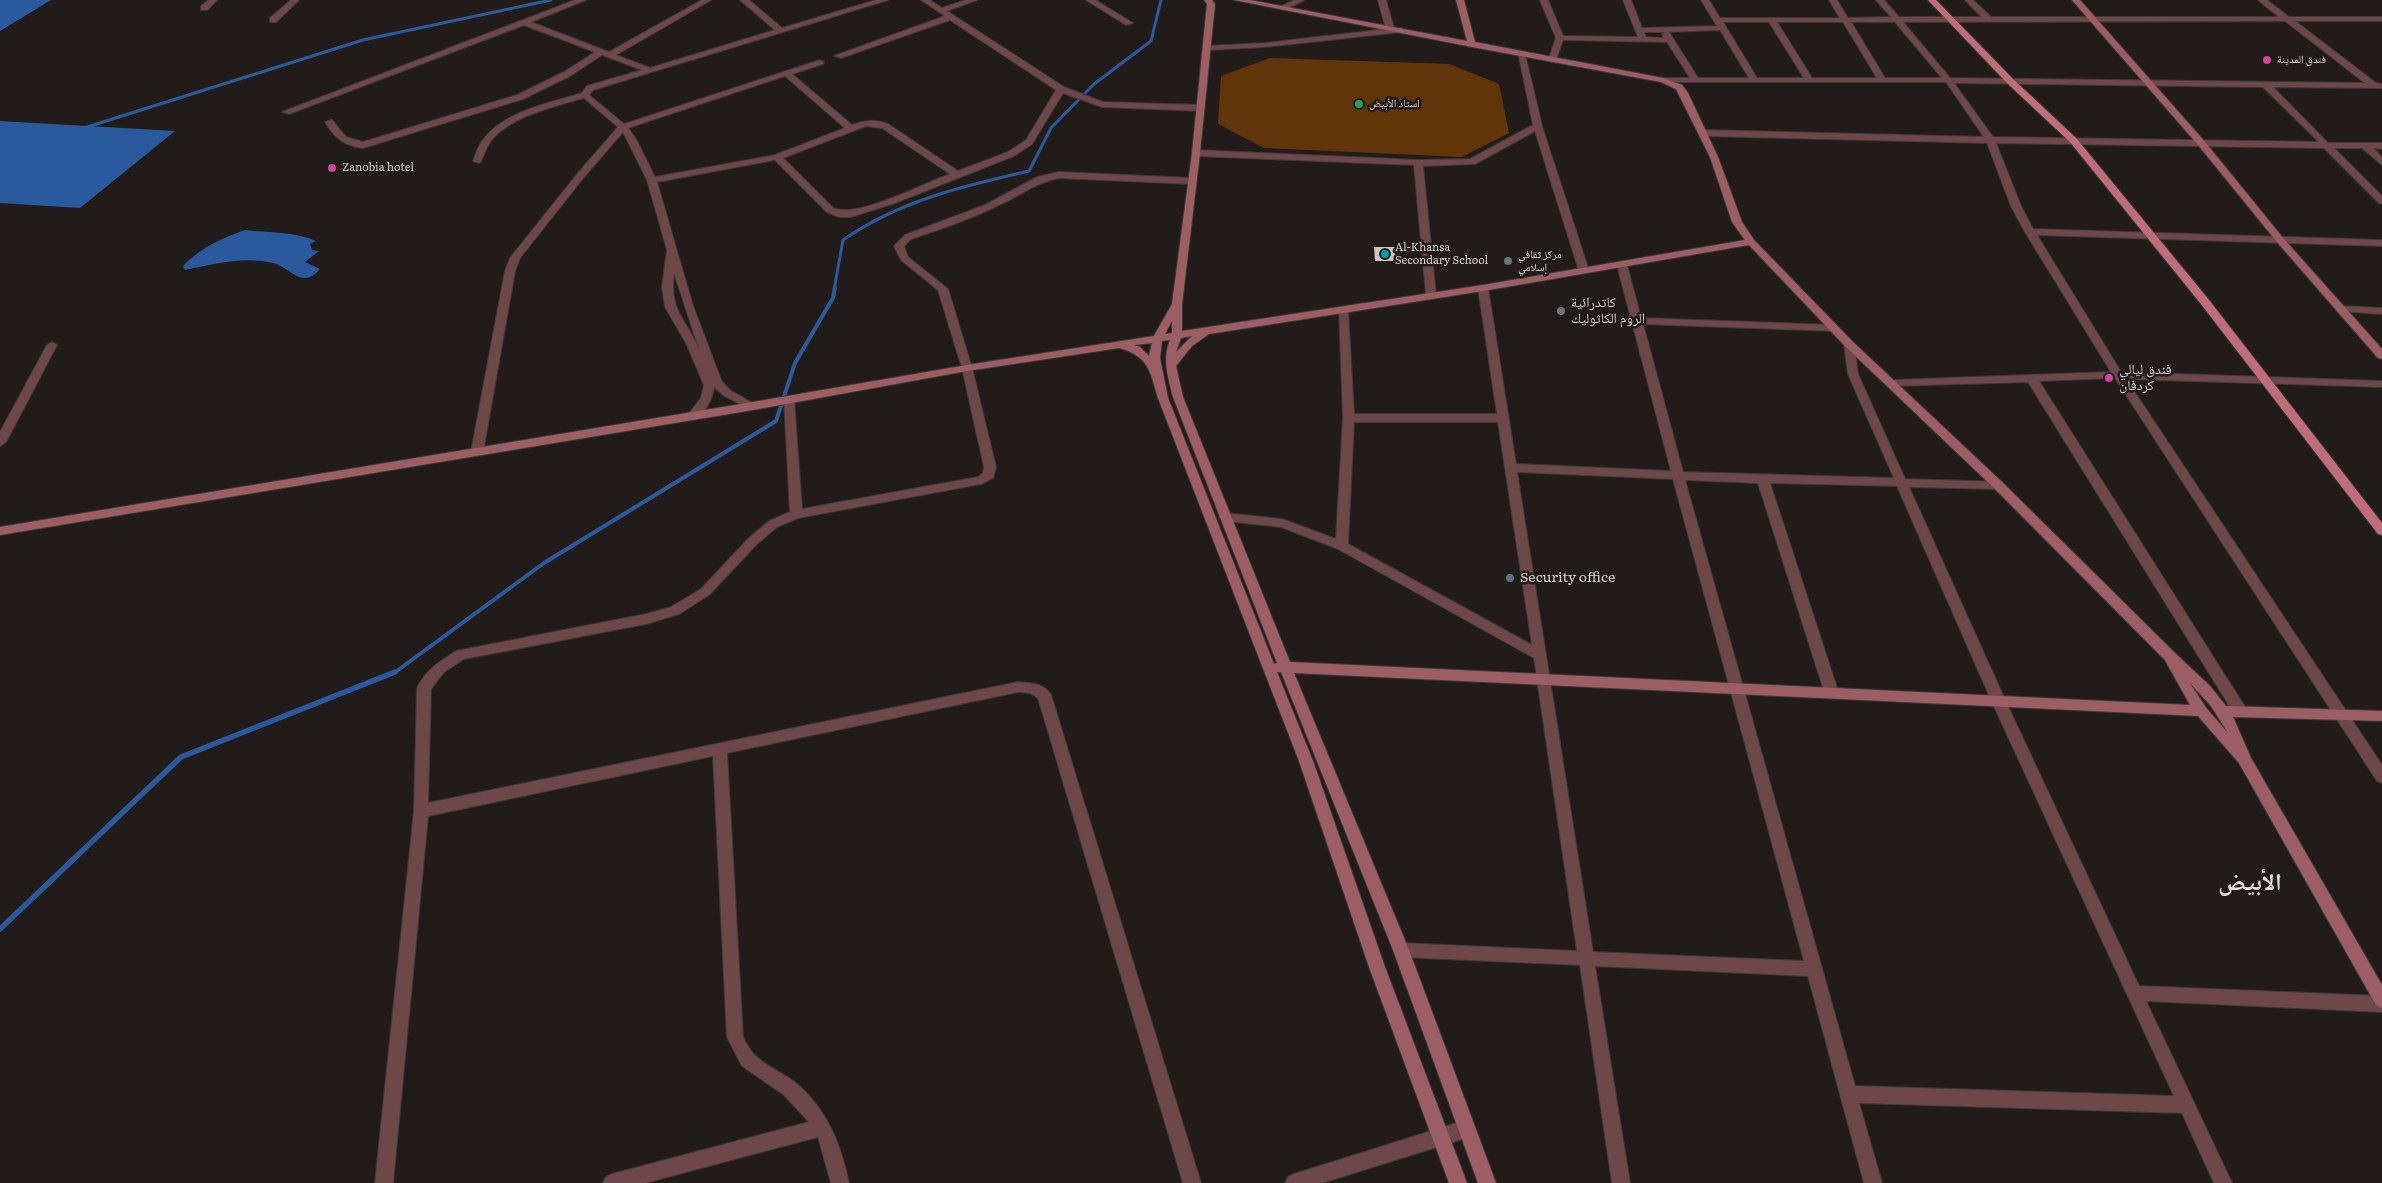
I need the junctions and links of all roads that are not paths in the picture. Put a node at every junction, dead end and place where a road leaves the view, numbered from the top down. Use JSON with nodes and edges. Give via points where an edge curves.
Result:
{"nodes":[{"id":1,"x":213,"y":0,"type":"edge"},
{"id":2,"x":296,"y":0,"type":"edge"},
{"id":3,"x":582,"y":0,"type":"edge"},
{"id":4,"x":708,"y":0,"type":"edge"},
{"id":5,"x":744,"y":0,"type":"edge"},
{"id":6,"x":884,"y":0,"type":"edge"},
{"id":7,"x":925,"y":0,"type":"edge"},
{"id":8,"x":973,"y":0,"type":"edge"},
{"id":9,"x":1090,"y":0,"type":"edge"},
{"id":10,"x":1208,"y":0,"type":"edge"},
{"id":11,"x":1238,"y":0,"type":"edge"},
{"id":12,"x":1300,"y":0,"type":"edge"},
{"id":13,"x":1382,"y":0,"type":"edge"},
{"id":14,"x":1460,"y":0,"type":"edge"},
{"id":15,"x":1544,"y":0,"type":"edge"},
{"id":16,"x":1626,"y":0,"type":"edge"},
{"id":17,"x":1705,"y":0,"type":"edge"},
{"id":18,"x":1832,"y":0,"type":"edge"},
{"id":19,"x":1880,"y":0,"type":"edge"},
{"id":20,"x":1932,"y":0,"type":"edge"},
{"id":21,"x":1969,"y":0,"type":"edge"},
{"id":22,"x":2076,"y":0,"type":"edge"},
{"id":23,"x":2262,"y":0,"type":"edge"},
{"id":24,"x":204,"y":8,"type":"dead end"},
{"id":25,"x":1282,"y":8,"type":"junction"},
{"id":26,"x":940,"y":10,"type":"junction"},
{"id":27,"x":950,"y":17,"type":"junction"},
{"id":28,"x":1843,"y":18,"type":"junction"},
{"id":29,"x":1897,"y":18,"type":"junction"},
{"id":30,"x":2286,"y":18,"type":"junction"},
{"id":31,"x":1770,"y":19,"type":"junction"},
{"id":32,"x":1951,"y":19,"type":"junction"},
{"id":33,"x":1988,"y":19,"type":"junction"},
{"id":34,"x":2093,"y":19,"type":"junction"},
{"id":35,"x":2382,"y":19,"type":"edge"},
{"id":36,"x":273,"y":20,"type":"dead end"},
{"id":37,"x":1718,"y":20,"type":"junction"},
{"id":38,"x":524,"y":22,"type":"junction"},
{"id":39,"x":1129,"y":23,"type":"dead end"},
{"id":40,"x":1722,"y":28,"type":"junction"},
{"id":41,"x":1664,"y":29,"type":"junction"},
{"id":42,"x":1395,"y":30,"type":"junction"},
{"id":43,"x":1640,"y":30,"type":"junction"},
{"id":44,"x":781,"y":31,"type":"junction"},
{"id":45,"x":1560,"y":38,"type":"junction"},
{"id":46,"x":1643,"y":39,"type":"junction"},
{"id":47,"x":1670,"y":40,"type":"junction"},
{"id":48,"x":1472,"y":45,"type":"junction"},
{"id":49,"x":1207,"y":48,"type":"junction"},
{"id":50,"x":602,"y":52,"type":"junction"},
{"id":51,"x":612,"y":54,"type":"junction"},
{"id":52,"x":1521,"y":54,"type":"junction"},
{"id":53,"x":838,"y":56,"type":"dead end"},
{"id":54,"x":1552,"y":60,"type":"junction"},
{"id":55,"x":820,"y":62,"type":"dead end"},
{"id":56,"x":649,"y":70,"type":"junction"},
{"id":57,"x":786,"y":73,"type":"junction"},
{"id":58,"x":1694,"y":78,"type":"junction"},
{"id":59,"x":1754,"y":79,"type":"junction"},
{"id":60,"x":1809,"y":79,"type":"junction"},
{"id":61,"x":1882,"y":79,"type":"junction"},
{"id":62,"x":1663,"y":80,"type":"junction"},
{"id":63,"x":1948,"y":80,"type":"junction"},
{"id":64,"x":2010,"y":81,"type":"junction"},
{"id":65,"x":2149,"y":83,"type":"junction"},
{"id":66,"x":2266,"y":85,"type":"junction"},
{"id":67,"x":2377,"y":86,"type":"edge"},
{"id":68,"x":540,"y":88,"type":"junction"},
{"id":69,"x":1060,"y":89,"type":"junction"},
{"id":70,"x":2382,"y":92,"type":"edge"},
{"id":71,"x":585,"y":95,"type":"junction"},
{"id":72,"x":563,"y":102,"type":"junction"},
{"id":73,"x":1201,"y":108,"type":"junction"},
{"id":74,"x":286,"y":112,"type":"dead end"},
{"id":75,"x":329,"y":122,"type":"dead end"},
{"id":76,"x":1538,"y":126,"type":"junction"},
{"id":77,"x":623,"y":127,"type":"junction"},
{"id":78,"x":851,"y":128,"type":"junction"},
{"id":79,"x":1704,"y":133,"type":"junction"},
{"id":80,"x":1990,"y":139,"type":"junction"},
{"id":81,"x":2073,"y":140,"type":"junction"},
{"id":82,"x":2202,"y":144,"type":"junction"},
{"id":83,"x":2328,"y":146,"type":"junction"},
{"id":84,"x":2366,"y":146,"type":"junction"},
{"id":85,"x":2382,"y":146,"type":"edge"},
{"id":86,"x":1196,"y":153,"type":"junction"},
{"id":87,"x":777,"y":157,"type":"junction"},
{"id":88,"x":477,"y":161,"type":"dead end"},
{"id":89,"x":2382,"y":162,"type":"edge"},
{"id":90,"x":1418,"y":163,"type":"junction"},
{"id":91,"x":957,"y":174,"type":"junction"},
{"id":92,"x":652,"y":180,"type":"junction"},
{"id":93,"x":1192,"y":181,"type":"junction"},
{"id":94,"x":2382,"y":200,"type":"edge"},
{"id":95,"x":2030,"y":232,"type":"junction"},
{"id":96,"x":2153,"y":236,"type":"junction"},
{"id":97,"x":2280,"y":240,"type":"junction"},
{"id":98,"x":1751,"y":242,"type":"junction"},
{"id":99,"x":2377,"y":243,"type":"edge"},
{"id":100,"x":671,"y":247,"type":"junction"},
{"id":101,"x":2382,"y":252,"type":"edge"},
{"id":102,"x":1622,"y":265,"type":"junction"},
{"id":103,"x":1584,"y":271,"type":"junction"},
{"id":104,"x":1483,"y":288,"type":"junction"},
{"id":105,"x":1431,"y":296,"type":"junction"},
{"id":106,"x":1177,"y":304,"type":"junction"},
{"id":107,"x":1343,"y":310,"type":"junction"},
{"id":108,"x":2342,"y":310,"type":"junction"},
{"id":109,"x":2382,"y":311,"type":"edge"},
{"id":110,"x":1637,"y":321,"type":"junction"},
{"id":111,"x":1834,"y":328,"type":"junction"},
{"id":112,"x":1208,"y":330,"type":"junction"},
{"id":113,"x":1177,"y":334,"type":"junction"},
{"id":114,"x":1157,"y":337,"type":"junction"},
{"id":115,"x":52,"y":344,"type":"dead end"},
{"id":116,"x":1116,"y":344,"type":"junction"},
{"id":117,"x":1849,"y":344,"type":"junction"},
{"id":118,"x":2382,"y":356,"type":"edge"},
{"id":119,"x":1153,"y":365,"type":"junction"},
{"id":120,"x":1171,"y":366,"type":"junction"},
{"id":121,"x":967,"y":368,"type":"junction"},
{"id":122,"x":2118,"y":374,"type":"junction"},
{"id":123,"x":2031,"y":377,"type":"junction"},
{"id":124,"x":2265,"y":379,"type":"junction"},
{"id":125,"x":1892,"y":384,"type":"junction"},
{"id":126,"x":2382,"y":384,"type":"edge"},
{"id":127,"x":789,"y":399,"type":"junction"},
{"id":128,"x":753,"y":406,"type":"junction"},
{"id":129,"x":693,"y":416,"type":"junction"},
{"id":130,"x":1349,"y":418,"type":"junction"},
{"id":131,"x":1503,"y":418,"type":"junction"},
{"id":132,"x":0,"y":442,"type":"edge"},
{"id":133,"x":477,"y":452,"type":"junction"},
{"id":134,"x":1510,"y":468,"type":"junction"},
{"id":135,"x":1678,"y":475,"type":"junction"},
{"id":136,"x":1763,"y":479,"type":"junction"},
{"id":137,"x":1902,"y":484,"type":"junction"},
{"id":138,"x":1998,"y":485,"type":"junction"},
{"id":139,"x":796,"y":514,"type":"junction"},
{"id":140,"x":1225,"y":517,"type":"junction"},
{"id":141,"x":0,"y":531,"type":"edge"},
{"id":142,"x":2382,"y":531,"type":"edge"},
{"id":143,"x":1342,"y":546,"type":"junction"},
{"id":144,"x":1539,"y":655,"type":"junction"},
{"id":145,"x":2170,"y":657,"type":"junction"},
{"id":146,"x":1286,"y":666,"type":"junction"},
{"id":147,"x":1269,"y":668,"type":"junction"},
{"id":148,"x":1543,"y":678,"type":"junction"},
{"id":149,"x":1738,"y":691,"type":"junction"},
{"id":150,"x":1832,"y":694,"type":"junction"},
{"id":151,"x":2000,"y":702,"type":"junction"},
{"id":152,"x":2200,"y":711,"type":"junction"},
{"id":153,"x":2223,"y":711,"type":"junction"},
{"id":154,"x":2240,"y":711,"type":"junction"},
{"id":155,"x":2341,"y":714,"type":"junction"},
{"id":156,"x":2382,"y":716,"type":"edge"},
{"id":157,"x":720,"y":748,"type":"junction"},
{"id":158,"x":2244,"y":759,"type":"junction"},
{"id":159,"x":2382,"y":776,"type":"edge"},
{"id":160,"x":421,"y":810,"type":"junction"},
{"id":161,"x":1401,"y":950,"type":"junction"},
{"id":162,"x":1586,"y":959,"type":"junction"},
{"id":163,"x":1815,"y":969,"type":"junction"},
{"id":164,"x":2135,"y":993,"type":"junction"},
{"id":165,"x":2382,"y":1000,"type":"edge"},
{"id":166,"x":2382,"y":1004,"type":"edge"},
{"id":167,"x":1848,"y":1094,"type":"junction"},
{"id":168,"x":2187,"y":1105,"type":"junction"},
{"id":169,"x":823,"y":1127,"type":"junction"},
{"id":170,"x":1466,"y":1129,"type":"junction"},
{"id":171,"x":1440,"y":1138,"type":"junction"},
{"id":172,"x":384,"y":1183,"type":"edge"},
{"id":173,"x":612,"y":1183,"type":"edge"},
{"id":174,"x":840,"y":1183,"type":"edge"},
{"id":175,"x":1192,"y":1183,"type":"edge"},
{"id":176,"x":1294,"y":1183,"type":"edge"},
{"id":177,"x":1458,"y":1183,"type":"edge"},
{"id":178,"x":1488,"y":1183,"type":"edge"},
{"id":179,"x":1621,"y":1183,"type":"edge"},
{"id":180,"x":1873,"y":1183,"type":"edge"},
{"id":181,"x":2223,"y":1183,"type":"edge"}],
"edges":[{"from":1,"to":24,"type":"street"},
{"from":2,"to":36,"type":"street"},
{"from":3,"to":38,"type":"street"},
{"from":4,"to":51,"type":"street"},
{"from":5,"to":44,"type":"street"},
{"from":6,"to":44,"type":"street"},
{"from":7,"to":26,"type":"street"},
{"from":8,"to":26,"type":"street"},
{"from":9,"to":39,"type":"street"},
{"from":10,"to":49,"type":"street","via":[[1211,4]]},
{"from":11,"to":25,"type":"street"},
{"from":12,"to":25,"type":"street"},
{"from":13,"to":42,"type":"street"},
{"from":14,"to":48,"type":"street"},
{"from":15,"to":45,"type":"street"},
{"from":16,"to":43,"type":"street"},
{"from":17,"to":37,"type":"street"},
{"from":18,"to":28,"type":"street"},
{"from":19,"to":29,"type":"street"},
{"from":20,"to":32,"type":"main road"},
{"from":21,"to":33,"type":"street"},
{"from":22,"to":34,"type":"street"},
{"from":23,"to":30,"type":"street"},
{"from":25,"to":42,"type":"street"},
{"from":26,"to":27,"type":"street"},
{"from":27,"to":53,"type":"street"},
{"from":27,"to":69,"type":"street"},
{"from":28,"to":29,"type":"street"},
{"from":28,"to":31,"type":"street"},
{"from":28,"to":61,"type":"street"},
{"from":29,"to":32,"type":"street"},
{"from":29,"to":63,"type":"street"},
{"from":30,"to":34,"type":"street"},
{"from":30,"to":35,"type":"street"},
{"from":30,"to":67,"type":"street"},
{"from":31,"to":37,"type":"street"},
{"from":31,"to":60,"type":"street"},
{"from":32,"to":33,"type":"street"},
{"from":32,"to":64,"type":"main road"},
{"from":33,"to":34,"type":"street"},
{"from":34,"to":65,"type":"street"},
{"from":37,"to":40,"type":"street"},
{"from":38,"to":50,"type":"street"},
{"from":38,"to":74,"type":"street"},
{"from":40,"to":41,"type":"street"},
{"from":40,"to":59,"type":"street"},
{"from":41,"to":43,"type":"street"},
{"from":41,"to":47,"type":"street"},
{"from":42,"to":48,"type":"street"},
{"from":42,"to":49,"type":"street","via":[[1265,45]]},
{"from":43,"to":46,"type":"street"},
{"from":44,"to":56,"type":"street"},
{"from":45,"to":46,"type":"street"},
{"from":45,"to":54,"type":"street"},
{"from":46,"to":47,"type":"street"},
{"from":47,"to":58,"type":"street"},
{"from":48,"to":52,"type":"street"},
{"from":49,"to":73,"type":"street"},
{"from":50,"to":51,"type":"street"},
{"from":50,"to":68,"type":"street"},
{"from":51,"to":56,"type":"street"},
{"from":52,"to":54,"type":"street"},
{"from":52,"to":76,"type":"street"},
{"from":54,"to":62,"type":"street"},
{"from":55,"to":57,"type":"street"},
{"from":56,"to":71,"type":"street","via":[[590,88]]},
{"from":57,"to":77,"type":"street"},
{"from":57,"to":78,"type":"street"},
{"from":58,"to":59,"type":"street"},
{"from":58,"to":62,"type":"street"},
{"from":59,"to":60,"type":"street"},
{"from":60,"to":61,"type":"street"},
{"from":61,"to":63,"type":"street"},
{"from":62,"to":79,"type":"street","via":[[1684,93]]},
{"from":63,"to":64,"type":"street"},
{"from":63,"to":80,"type":"street"},
{"from":64,"to":65,"type":"street"},
{"from":64,"to":81,"type":"main road"},
{"from":65,"to":66,"type":"street"},
{"from":65,"to":82,"type":"street"},
{"from":66,"to":67,"type":"street"},
{"from":66,"to":83,"type":"street"},
{"from":67,"to":70,"type":"street"},
{"from":68,"to":72,"type":"street"},
{"from":68,"to":75,"type":"street","via":[[363,145],[347,144],[339,139]]},
{"from":69,"to":73,"type":"street","via":[[1102,104]]},
{"from":69,"to":91,"type":"street","via":[[1029,142],[1011,154]]},
{"from":71,"to":72,"type":"street"},
{"from":71,"to":77,"type":"street"},
{"from":72,"to":88,"type":"street","via":[[537,110],[503,127],[487,140]]},
{"from":73,"to":86,"type":"street"},
{"from":76,"to":90,"type":"street","via":[[1472,162]]},
{"from":76,"to":103,"type":"street"},
{"from":77,"to":92,"type":"street"},
{"from":77,"to":133,"type":"street","via":[[515,258],[510,270]]},
{"from":78,"to":87,"type":"street"},
{"from":78,"to":91,"type":"street","via":[[865,123],[885,126]]},
{"from":79,"to":80,"type":"street"},
{"from":79,"to":98,"type":"street","via":[[1737,222]]},
{"from":80,"to":81,"type":"street"},
{"from":80,"to":95,"type":"street","via":[[2016,206]]},
{"from":81,"to":82,"type":"street"},
{"from":81,"to":96,"type":"main road"},
{"from":82,"to":83,"type":"street"},
{"from":82,"to":97,"type":"street"},
{"from":83,"to":84,"type":"street"},
{"from":83,"to":94,"type":"street"},
{"from":84,"to":85,"type":"street"},
{"from":84,"to":89,"type":"street"},
{"from":86,"to":90,"type":"street"},
{"from":86,"to":93,"type":"street"},
{"from":87,"to":91,"type":"street","via":[[830,210],[839,214],[851,214],[892,201]]},
{"from":87,"to":92,"type":"street"},
{"from":90,"to":105,"type":"street"},
{"from":92,"to":100,"type":"street"},
{"from":93,"to":106,"type":"street"},
{"from":93,"to":121,"type":"street","via":[[1046,177],[1033,181],[1001,201],[908,237],[899,246],[904,258],[943,288]]},
{"from":95,"to":96,"type":"street"},
{"from":95,"to":122,"type":"street"},
{"from":96,"to":97,"type":"street"},
{"from":96,"to":124,"type":"main road"},
{"from":97,"to":99,"type":"street"},
{"from":97,"to":108,"type":"street"},
{"from":98,"to":102,"type":"street"},
{"from":98,"to":111,"type":"street"},
{"from":99,"to":101,"type":"street"},
{"from":100,"to":128,"type":"street","via":[[688,306],[717,384]]},
{"from":100,"to":129,"type":"street","via":[[667,298],[709,385],[710,393]]},
{"from":102,"to":103,"type":"street"},
{"from":102,"to":110,"type":"street"},
{"from":103,"to":104,"type":"street"},
{"from":104,"to":105,"type":"street"},
{"from":104,"to":131,"type":"street"},
{"from":105,"to":107,"type":"street"},
{"from":106,"to":113,"type":"street"},
{"from":106,"to":114,"type":"street"},
{"from":107,"to":112,"type":"street"},
{"from":107,"to":130,"type":"street"},
{"from":108,"to":109,"type":"street"},
{"from":108,"to":118,"type":"street"},
{"from":110,"to":111,"type":"street"},
{"from":110,"to":135,"type":"street"},
{"from":111,"to":117,"type":"street"},
{"from":112,"to":113,"type":"street"},
{"from":112,"to":120,"type":"street","via":[[1188,344]]},
{"from":113,"to":114,"type":"street"},
{"from":113,"to":120,"type":"street","via":[[1171,350]]},
{"from":114,"to":116,"type":"street"},
{"from":114,"to":119,"type":"street"},
{"from":115,"to":132,"type":"street"},
{"from":116,"to":119,"type":"street","via":[[1136,349]]},
{"from":116,"to":121,"type":"street"},
{"from":117,"to":125,"type":"street"},
{"from":117,"to":137,"type":"street","via":[[1853,374]]},
{"from":119,"to":147,"type":"street"},
{"from":120,"to":140,"type":"street","via":[[1178,397]]},
{"from":121,"to":127,"type":"street"},
{"from":121,"to":139,"type":"street","via":[[990,475],[981,480]]},
{"from":122,"to":123,"type":"street"},
{"from":122,"to":124,"type":"street"},
{"from":122,"to":155,"type":"street"},
{"from":123,"to":125,"type":"street"},
{"from":123,"to":154,"type":"street"},
{"from":124,"to":126,"type":"street"},
{"from":124,"to":142,"type":"main road"},
{"from":125,"to":138,"type":"street"},
{"from":127,"to":128,"type":"street"},
{"from":127,"to":139,"type":"street"},
{"from":128,"to":129,"type":"street"},
{"from":129,"to":133,"type":"street"},
{"from":130,"to":131,"type":"street"},
{"from":130,"to":143,"type":"street"},
{"from":131,"to":134,"type":"street"},
{"from":133,"to":141,"type":"street"},
{"from":134,"to":135,"type":"street"},
{"from":134,"to":144,"type":"street"},
{"from":135,"to":136,"type":"street"},
{"from":135,"to":149,"type":"street"},
{"from":136,"to":137,"type":"street"},
{"from":136,"to":150,"type":"street"},
{"from":137,"to":138,"type":"street"},
{"from":137,"to":151,"type":"street"},
{"from":138,"to":145,"type":"street"},
{"from":139,"to":160,"type":"street","via":[[773,524],[705,592],[675,610],[646,619],[461,655],[439,668],[424,688]]},
{"from":140,"to":143,"type":"street","via":[[1282,523]]},
{"from":140,"to":146,"type":"street"},
{"from":143,"to":144,"type":"street"},
{"from":144,"to":148,"type":"street"},
{"from":145,"to":152,"type":"street"},
{"from":145,"to":153,"type":"street","via":[[2207,690]]},
{"from":146,"to":147,"type":"street"},
{"from":146,"to":148,"type":"street"},
{"from":146,"to":161,"type":"street"},
{"from":147,"to":171,"type":"street","via":[[1306,761]]},
{"from":148,"to":149,"type":"street"},
{"from":148,"to":162,"type":"street"},
{"from":149,"to":150,"type":"street"},
{"from":149,"to":163,"type":"street"},
{"from":150,"to":151,"type":"street"},
{"from":151,"to":152,"type":"street"},
{"from":151,"to":164,"type":"street"},
{"from":152,"to":158,"type":"street"},
{"from":153,"to":154,"type":"street"},
{"from":153,"to":158,"type":"street","via":[[2240,743]]},
{"from":154,"to":155,"type":"street"},
{"from":155,"to":156,"type":"street"},
{"from":155,"to":159,"type":"street"},
{"from":157,"to":160,"type":"street"},
{"from":157,"to":169,"type":"street","via":[[735,1037],[744,1057],[789,1088],[809,1107]]},
{"from":157,"to":175,"type":"street","via":[[1018,687],[1033,688],[1044,695]]},
{"from":158,"to":165,"type":"street"},
{"from":160,"to":172,"type":"street"},
{"from":161,"to":162,"type":"street"},
{"from":161,"to":170,"type":"street"},
{"from":162,"to":163,"type":"street"},
{"from":162,"to":179,"type":"street"},
{"from":163,"to":167,"type":"street"},
{"from":164,"to":166,"type":"street"},
{"from":164,"to":168,"type":"street"},
{"from":167,"to":168,"type":"street"},
{"from":167,"to":180,"type":"street"},
{"from":168,"to":181,"type":"street"},
{"from":169,"to":173,"type":"street"},
{"from":169,"to":174,"type":"street","via":[[834,1152]]},
{"from":170,"to":171,"type":"street"},
{"from":170,"to":178,"type":"street"},
{"from":171,"to":176,"type":"street"},
{"from":171,"to":177,"type":"street"}]}
